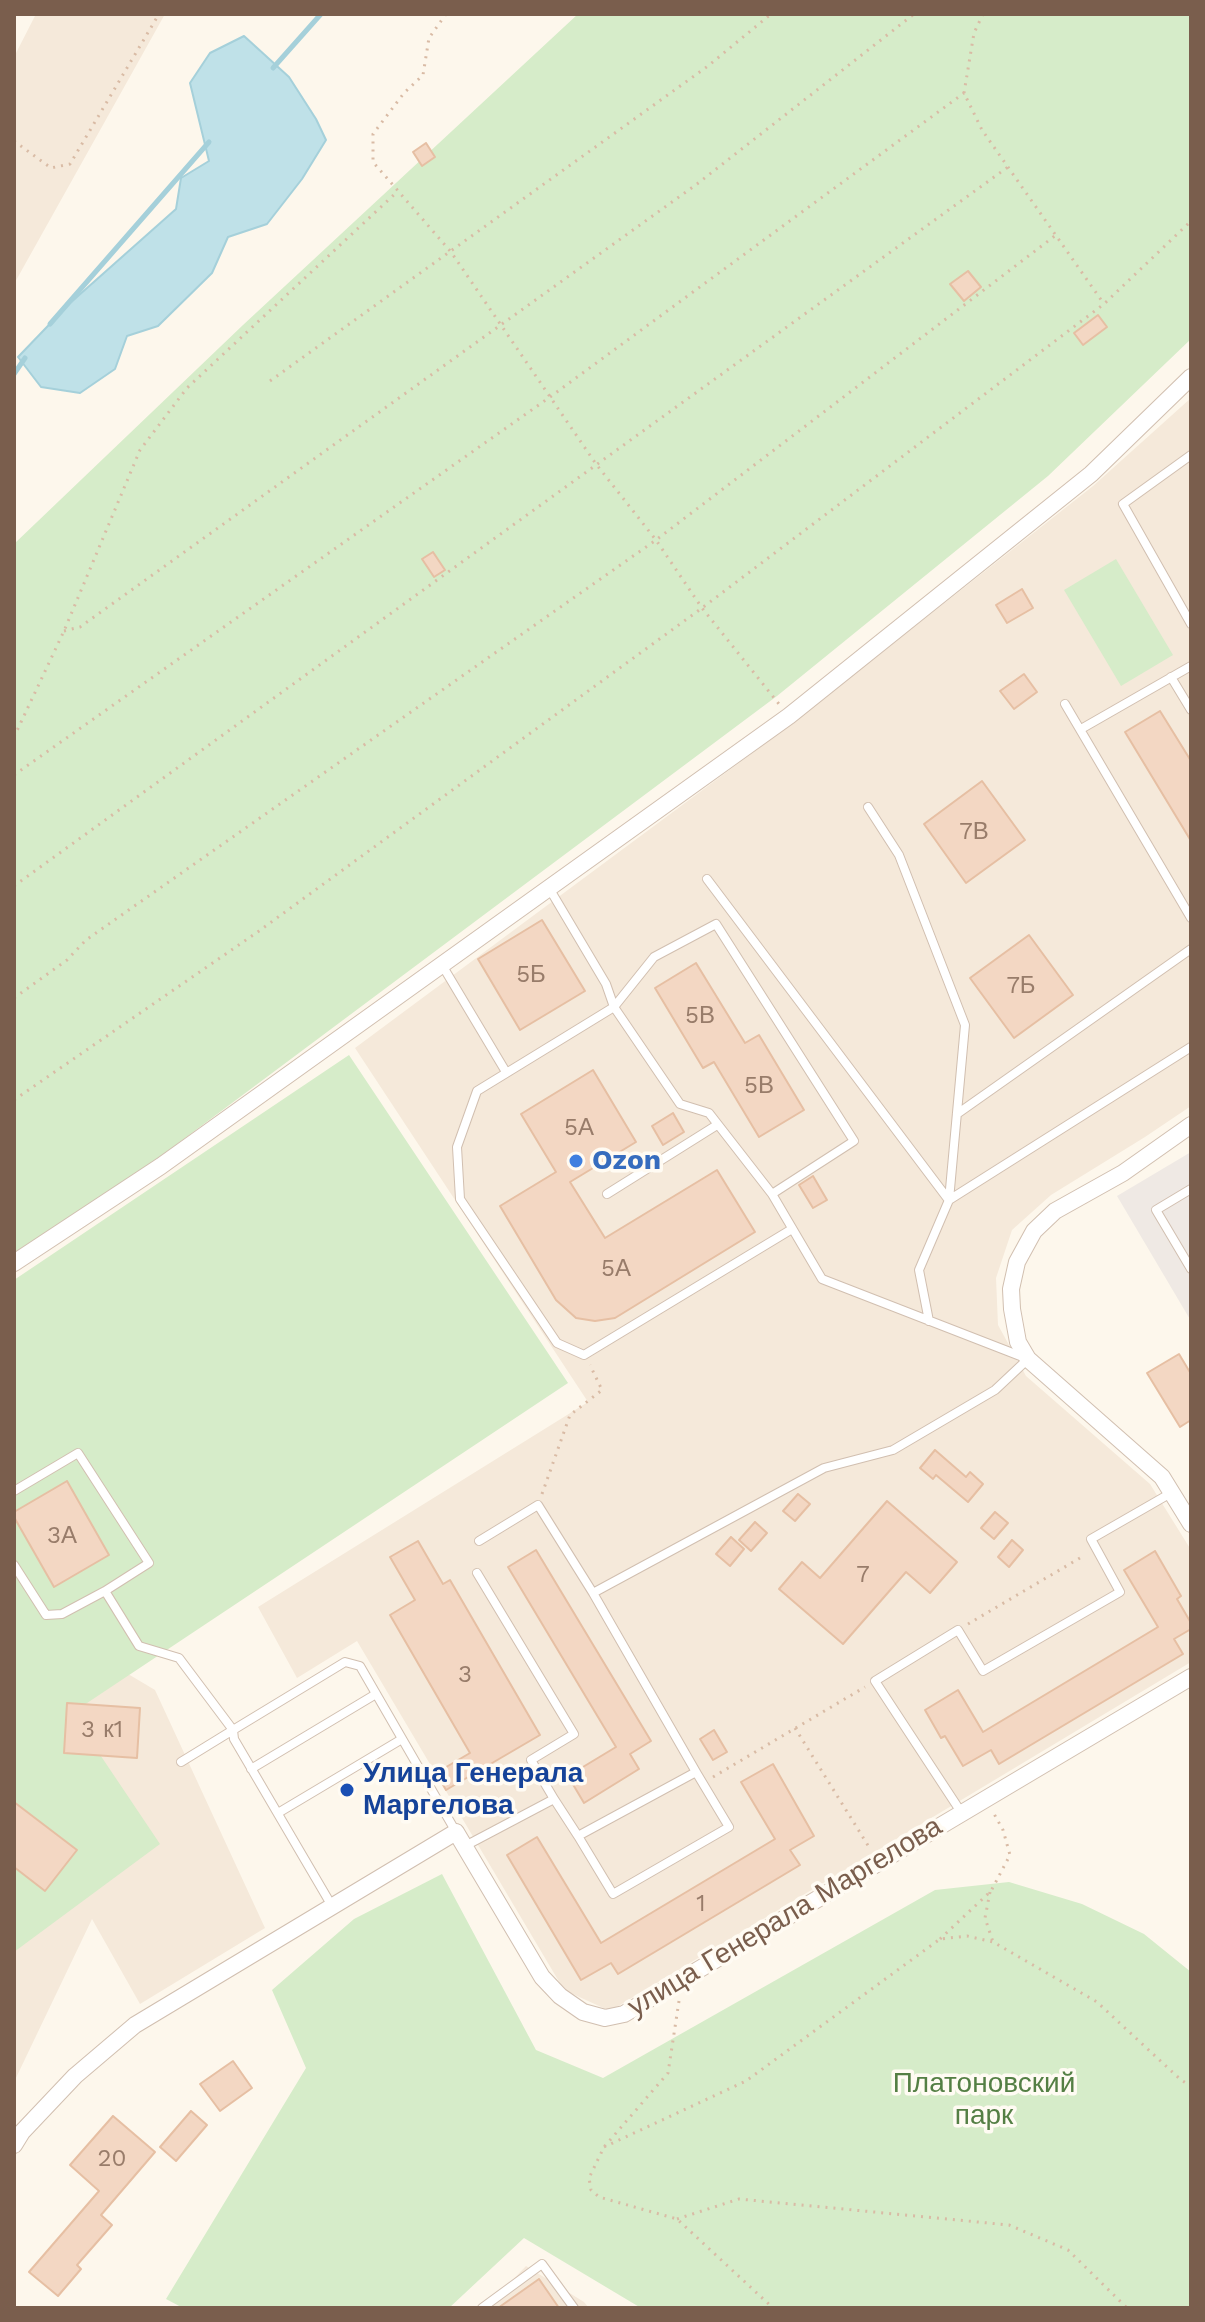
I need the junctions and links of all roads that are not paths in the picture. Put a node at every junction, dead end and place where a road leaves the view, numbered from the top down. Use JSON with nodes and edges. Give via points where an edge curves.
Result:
{"nodes":[{"id":1,"x":1191,"y":377,"type":"edge"},
{"id":2,"x":1191,"y":455,"type":"edge"},
{"id":3,"x":1191,"y":624,"type":"edge"},
{"id":4,"x":1191,"y":666,"type":"edge"},
{"id":5,"x":1171,"y":677,"type":"junction"},
{"id":6,"x":1065,"y":704,"type":"dead end"},
{"id":7,"x":1191,"y":710,"type":"edge"},
{"id":8,"x":1081,"y":729,"type":"junction"},
{"id":9,"x":868,"y":807,"type":"dead end"},
{"id":10,"x":707,"y":879,"type":"dead end"},
{"id":11,"x":549,"y":888,"type":"junction"},
{"id":12,"x":1191,"y":918,"type":"edge"},
{"id":13,"x":1191,"y":949,"type":"edge"},
{"id":14,"x":442,"y":965,"type":"junction"},
{"id":15,"x":614,"y":1007,"type":"junction"},
{"id":16,"x":1191,"y":1047,"type":"edge"},
{"id":17,"x":506,"y":1072,"type":"junction"},
{"id":18,"x":957,"y":1114,"type":"junction"},
{"id":19,"x":717,"y":1125,"type":"junction"},
{"id":20,"x":1191,"y":1125,"type":"edge"},
{"id":21,"x":1191,"y":1189,"type":"edge"},
{"id":22,"x":607,"y":1194,"type":"dead end"},
{"id":23,"x":772,"y":1194,"type":"junction"},
{"id":24,"x":949,"y":1200,"type":"junction"},
{"id":25,"x":792,"y":1229,"type":"junction"},
{"id":26,"x":14,"y":1263,"type":"edge"},
{"id":27,"x":1191,"y":1269,"type":"edge"},
{"id":28,"x":929,"y":1321,"type":"junction"},
{"id":29,"x":1028,"y":1359,"type":"junction"},
{"id":30,"x":14,"y":1491,"type":"edge"},
{"id":31,"x":1172,"y":1493,"type":"junction"},
{"id":32,"x":1191,"y":1524,"type":"edge"},
{"id":33,"x":479,"y":1541,"type":"dead end"},
{"id":34,"x":14,"y":1565,"type":"edge"},
{"id":35,"x":477,"y":1573,"type":"dead end"},
{"id":36,"x":105,"y":1591,"type":"junction"},
{"id":37,"x":593,"y":1593,"type":"junction"},
{"id":38,"x":1191,"y":1677,"type":"edge"},
{"id":39,"x":376,"y":1694,"type":"junction"},
{"id":40,"x":233,"y":1730,"type":"junction"},
{"id":41,"x":402,"y":1739,"type":"junction"},
{"id":42,"x":181,"y":1762,"type":"dead end"},
{"id":43,"x":251,"y":1769,"type":"junction"},
{"id":44,"x":696,"y":1772,"type":"junction"},
{"id":45,"x":554,"y":1799,"type":"junction"},
{"id":46,"x":961,"y":1812,"type":"junction"},
{"id":47,"x":278,"y":1813,"type":"junction"},
{"id":48,"x":578,"y":1836,"type":"junction"},
{"id":49,"x":460,"y":1839,"type":"junction"},
{"id":50,"x":332,"y":1906,"type":"junction"},
{"id":51,"x":14,"y":2145,"type":"edge"},
{"id":52,"x":482,"y":2308,"type":"edge"},
{"id":53,"x":574,"y":2308,"type":"edge"}],
"edges":[{"from":1,"to":11,"type":"street","via":[[1091,474],[789,716]]},
{"from":2,"to":3,"type":"lane","via":[[1123,504]]},
{"from":4,"to":5,"type":"lane"},
{"from":5,"to":7,"type":"lane"},
{"from":5,"to":8,"type":"lane"},
{"from":6,"to":8,"type":"lane"},
{"from":8,"to":12,"type":"lane"},
{"from":9,"to":18,"type":"lane","via":[[899,855],[965,1025]]},
{"from":10,"to":24,"type":"lane"},
{"from":11,"to":14,"type":"street"},
{"from":11,"to":15,"type":"lane","via":[[606,984]]},
{"from":13,"to":18,"type":"lane"},
{"from":14,"to":17,"type":"lane"},
{"from":14,"to":26,"type":"street","via":[[161,1166]]},
{"from":15,"to":17,"type":"lane"},
{"from":15,"to":19,"type":"lane","via":[[680,1104],[709,1113]]},
{"from":15,"to":23,"type":"lane","via":[[654,957],[716,924],[854,1141]]},
{"from":16,"to":24,"type":"lane"},
{"from":17,"to":25,"type":"lane","via":[[477,1091],[457,1147],[460,1199],[557,1343],[584,1355]]},
{"from":18,"to":24,"type":"lane"},
{"from":19,"to":22,"type":"lane"},
{"from":19,"to":23,"type":"lane"},
{"from":20,"to":29,"type":"street","via":[[1123,1173],[1055,1211],[1034,1231],[1017,1262],[1011,1289],[1018,1342]]},
{"from":21,"to":27,"type":"lane","via":[[1156,1210]]},
{"from":23,"to":25,"type":"lane"},
{"from":24,"to":28,"type":"lane","via":[[919,1270]]},
{"from":25,"to":28,"type":"lane","via":[[822,1279]]},
{"from":28,"to":29,"type":"lane"},
{"from":29,"to":31,"type":"street","via":[[1162,1477]]},
{"from":29,"to":37,"type":"lane","via":[[995,1390],[893,1450],[824,1468]]},
{"from":30,"to":36,"type":"lane","via":[[78,1453],[149,1563]]},
{"from":31,"to":32,"type":"street"},
{"from":31,"to":46,"type":"lane","via":[[1091,1539],[1120,1592],[983,1671],[958,1630],[875,1681]]},
{"from":33,"to":37,"type":"lane","via":[[538,1505]]},
{"from":34,"to":36,"type":"lane","via":[[46,1615],[62,1614]]},
{"from":35,"to":45,"type":"lane","via":[[574,1734],[531,1760]]},
{"from":36,"to":40,"type":"lane","via":[[139,1646],[179,1658]]},
{"from":37,"to":44,"type":"lane"},
{"from":38,"to":46,"type":"street","name":"улица Генерала Маргелова"},
{"from":39,"to":40,"type":"lane","via":[[360,1666],[345,1662]]},
{"from":39,"to":41,"type":"lane"},
{"from":39,"to":43,"type":"lane"},
{"from":40,"to":42,"type":"lane"},
{"from":40,"to":43,"type":"lane"},
{"from":41,"to":47,"type":"lane"},
{"from":41,"to":49,"type":"lane"},
{"from":43,"to":47,"type":"lane"},
{"from":44,"to":48,"type":"lane"},
{"from":44,"to":48,"type":"lane","via":[[729,1827],[613,1894]]},
{"from":45,"to":48,"type":"lane"},
{"from":45,"to":49,"type":"lane"},
{"from":46,"to":49,"type":"street","name":"улица Генерала Маргелова","via":[[676,1984],[624,2014],[605,2018],[583,2012],[542,1977]]},
{"from":47,"to":50,"type":"lane"},
{"from":49,"to":50,"type":"street"},
{"from":50,"to":51,"type":"street","via":[[135,2025],[75,2076]]},
{"from":52,"to":53,"type":"lane","via":[[542,2264]]}]}
